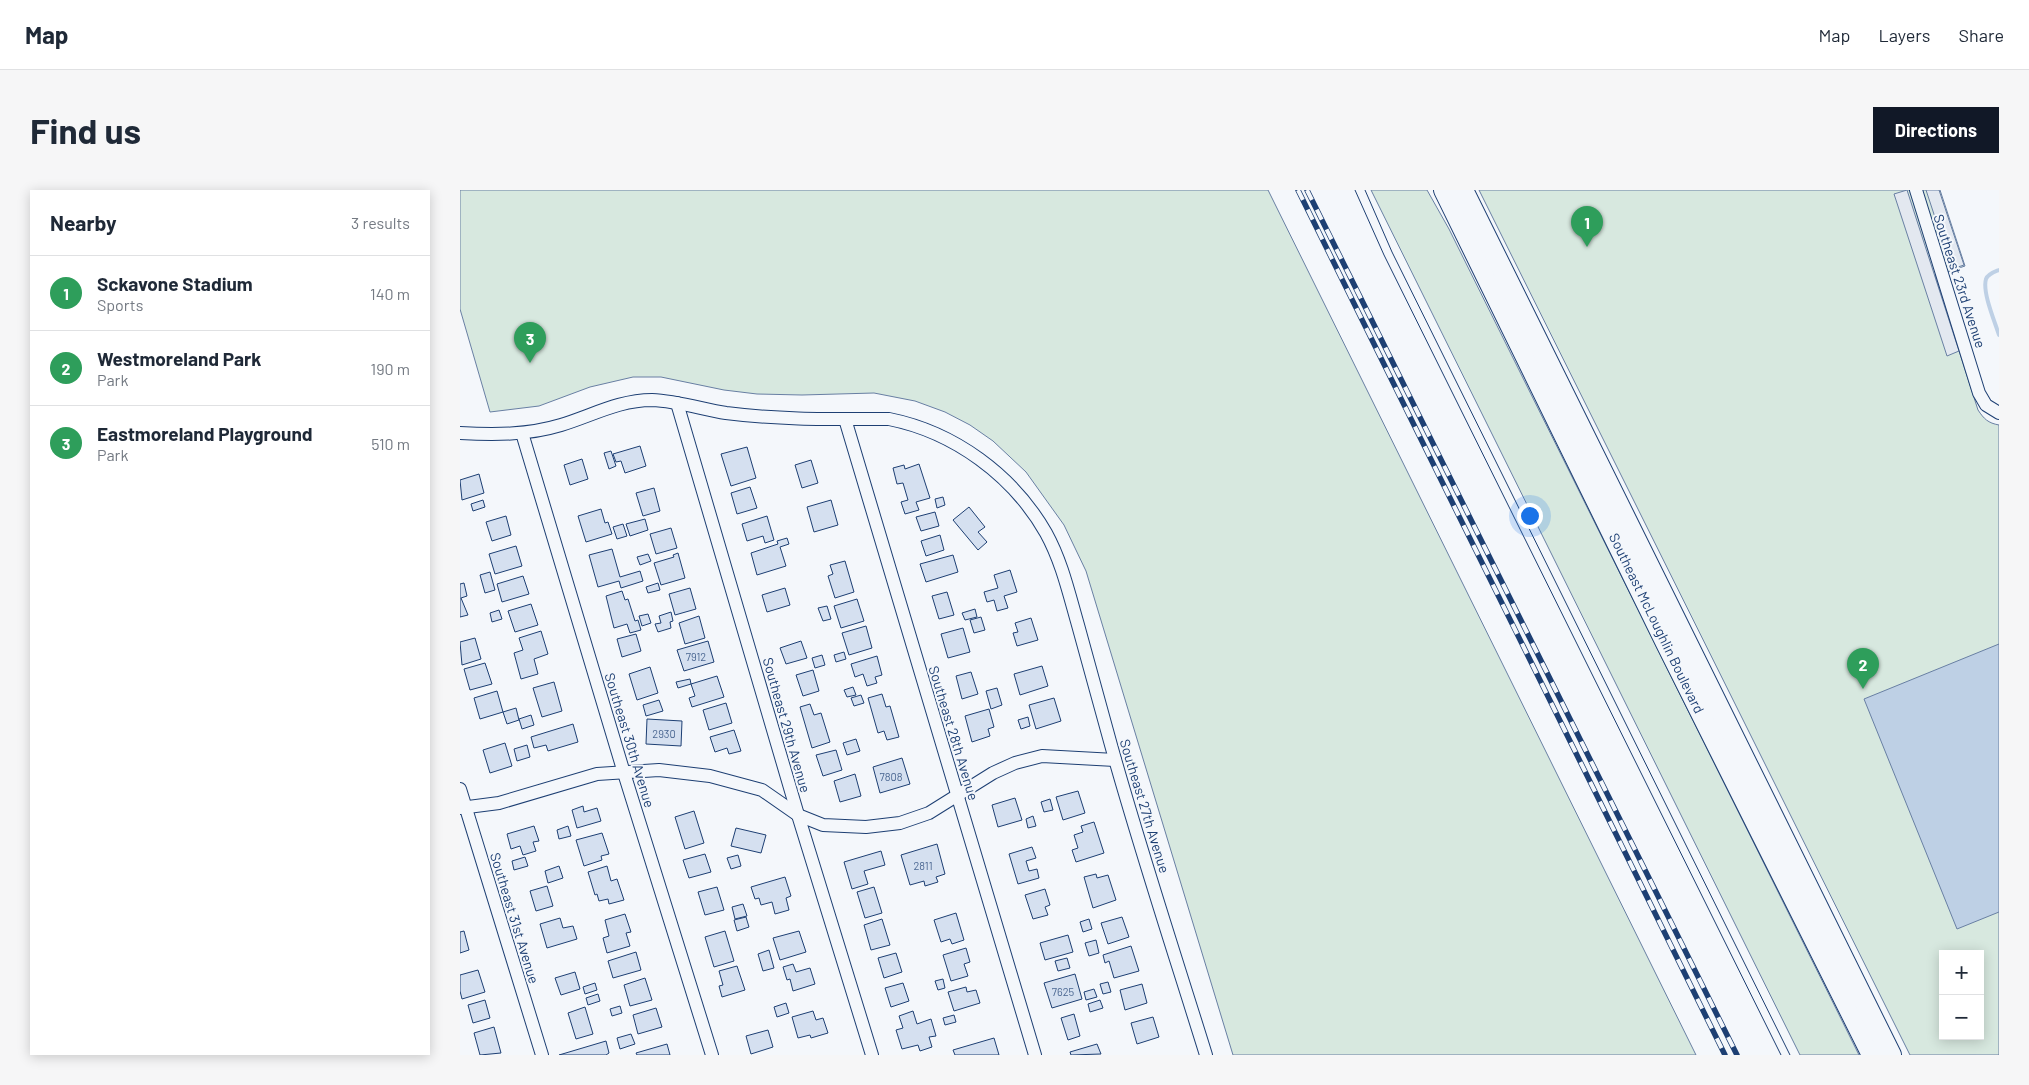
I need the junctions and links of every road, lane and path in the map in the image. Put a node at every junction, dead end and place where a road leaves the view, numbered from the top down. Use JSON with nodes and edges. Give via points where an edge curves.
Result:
{"nodes":[{"id":1,"x":1444,"y":190,"type":"edge"},
{"id":2,"x":1463,"y":190,"type":"edge"},
{"id":3,"x":1916,"y":190,"type":"edge"},
{"id":4,"x":677,"y":403,"type":"junction"},
{"id":5,"x":1994,"y":411,"type":"edge"},
{"id":6,"x":845,"y":419,"type":"junction"},
{"id":7,"x":460,"y":433,"type":"edge"},
{"id":8,"x":522,"y":433,"type":"junction"},
{"id":9,"x":1115,"y":760,"type":"junction"},
{"id":10,"x":624,"y":773,"type":"junction"},
{"id":11,"x":460,"y":789,"type":"edge"},
{"id":12,"x":957,"y":796,"type":"junction"},
{"id":13,"x":463,"y":808,"type":"edge"},
{"id":14,"x":798,"y":815,"type":"junction"},
{"id":15,"x":542,"y":1055,"type":"edge"},
{"id":16,"x":712,"y":1055,"type":"edge"},
{"id":17,"x":872,"y":1055,"type":"edge"},
{"id":18,"x":1035,"y":1055,"type":"edge"},
{"id":19,"x":1206,"y":1055,"type":"edge"},
{"id":20,"x":1872,"y":1055,"type":"edge"},
{"id":21,"x":1891,"y":1055,"type":"edge"}],
"edges":[{"from":1,"to":20,"type":"highway","name":"Southeast McLoughlin Boulevard"},
{"from":2,"to":21,"type":"highway","name":"Southeast McLoughlin Boulevard"},
{"from":3,"to":5,"type":"street","name":"Southeast 23rd Avenue","via":[[1979,393]]},
{"from":4,"to":6,"type":"street","name":"Southeast 27th Avenue","via":[[726,413]]},
{"from":4,"to":8,"type":"street","name":"Southeast 27th Avenue","via":[[651,400],[625,403],[559,426]]},
{"from":4,"to":14,"type":"street","name":"Southeast 29th Avenue"},
{"from":6,"to":9,"type":"street","name":"Southeast 27th Avenue","via":[[906,422],[944,437],[976,456],[1004,479],[1030,509],[1046,533],[1060,564]]},
{"from":6,"to":12,"type":"street","name":"Southeast 28th Avenue"},
{"from":7,"to":8,"type":"street","name":"Southeast 27th Avenue"},
{"from":8,"to":10,"type":"street","name":"Southeast 30th Avenue"},
{"from":9,"to":12,"type":"street","via":[[1042,756],[992,773]]},
{"from":9,"to":19,"type":"street","name":"Southeast 27th Avenue"},
{"from":10,"to":13,"type":"street","via":[[597,774],[499,803]]},
{"from":10,"to":14,"type":"street","via":[[659,770],[738,782],[762,790]]},
{"from":10,"to":16,"type":"street","name":"Southeast 30th Avenue"},
{"from":11,"to":13,"type":"street","name":"Southeast 31st Avenue"},
{"from":12,"to":14,"type":"street","via":[[929,813],[900,823],[866,827],[823,824]]},
{"from":12,"to":18,"type":"street","name":"Southeast 28th Avenue"},
{"from":13,"to":15,"type":"street","name":"Southeast 31st Avenue"},
{"from":14,"to":17,"type":"street","name":"Southeast 29th Avenue"}]}
